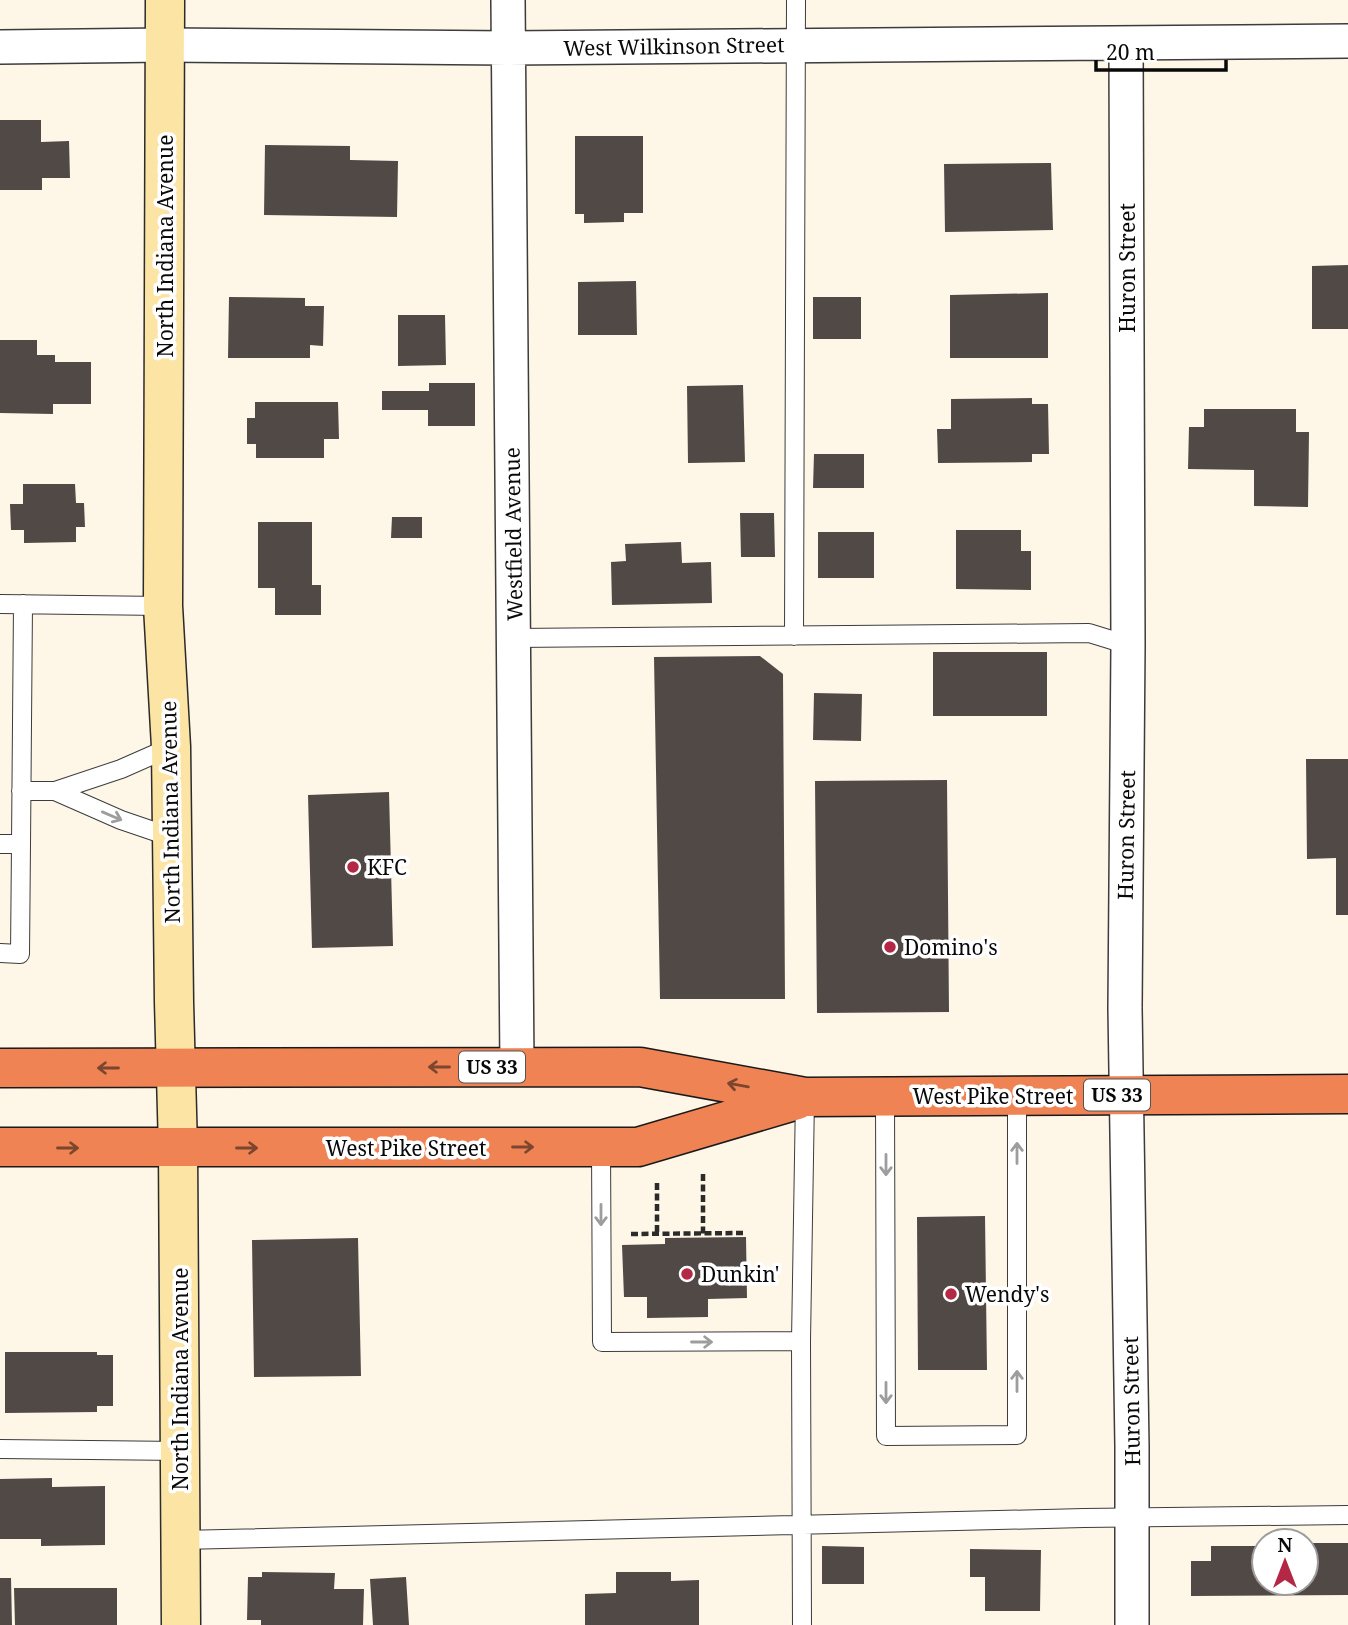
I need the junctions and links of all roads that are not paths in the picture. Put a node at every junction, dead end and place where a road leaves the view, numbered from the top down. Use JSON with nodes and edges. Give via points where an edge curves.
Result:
{"nodes":[{"id":1,"x":165,"y":0,"type":"edge"},
{"id":2,"x":509,"y":0,"type":"edge"},
{"id":3,"x":796,"y":0,"type":"edge"},
{"id":4,"x":1348,"y":41,"type":"edge"},
{"id":5,"x":1126,"y":44,"type":"junction"},
{"id":6,"x":165,"y":45,"type":"junction"},
{"id":7,"x":796,"y":45,"type":"junction"},
{"id":8,"x":0,"y":47,"type":"edge"},
{"id":9,"x":509,"y":48,"type":"junction"},
{"id":10,"x":0,"y":604,"type":"edge"},
{"id":11,"x":23,"y":604,"type":"junction"},
{"id":12,"x":163,"y":606,"type":"junction"},
{"id":13,"x":794,"y":636,"type":"junction"},
{"id":14,"x":514,"y":638,"type":"junction"},
{"id":15,"x":1128,"y":645,"type":"junction"},
{"id":16,"x":171,"y":747,"type":"junction"},
{"id":17,"x":21,"y":791,"type":"junction"},
{"id":18,"x":55,"y":791,"type":"junction"},
{"id":19,"x":171,"y":837,"type":"junction"},
{"id":20,"x":0,"y":844,"type":"edge"},
{"id":21,"x":21,"y":844,"type":"junction"},
{"id":22,"x":0,"y":953,"type":"edge"},
{"id":23,"x":517,"y":1067,"type":"junction"},
{"id":24,"x":0,"y":1068,"type":"edge"},
{"id":25,"x":176,"y":1069,"type":"junction"},
{"id":26,"x":1348,"y":1094,"type":"edge"},
{"id":27,"x":1126,"y":1095,"type":"junction"},
{"id":28,"x":1017,"y":1096,"type":"junction"},
{"id":29,"x":805,"y":1097,"type":"junction"},
{"id":30,"x":885,"y":1097,"type":"junction"},
{"id":31,"x":0,"y":1147,"type":"edge"},
{"id":32,"x":601,"y":1147,"type":"junction"},
{"id":33,"x":178,"y":1148,"type":"junction"},
{"id":34,"x":801,"y":1341,"type":"junction"},
{"id":35,"x":0,"y":1449,"type":"edge"},
{"id":36,"x":180,"y":1451,"type":"junction"},
{"id":37,"x":1348,"y":1515,"type":"edge"},
{"id":38,"x":1132,"y":1517,"type":"junction"},
{"id":39,"x":802,"y":1524,"type":"junction"},
{"id":40,"x":181,"y":1540,"type":"junction"},
{"id":41,"x":181,"y":1625,"type":"edge"},
{"id":42,"x":802,"y":1625,"type":"edge"},
{"id":43,"x":1132,"y":1625,"type":"edge"}],
"edges":[{"from":1,"to":6,"type":"street","name":"North Indiana Avenue"},
{"from":2,"to":9,"type":"street","name":"Westfield Avenue"},
{"from":3,"to":7,"type":"lane"},
{"from":4,"to":5,"type":"street","name":"West Wilkinson Street"},
{"from":5,"to":7,"type":"street","name":"West Wilkinson Street"},
{"from":5,"to":15,"type":"street","name":"Huron Street"},
{"from":6,"to":8,"type":"street","name":"West Wilkinson Street"},
{"from":6,"to":9,"type":"street","name":"West Wilkinson Street"},
{"from":6,"to":12,"type":"street","name":"North Indiana Avenue"},
{"from":7,"to":9,"type":"street","name":"West Wilkinson Street"},
{"from":7,"to":13,"type":"lane"},
{"from":9,"to":14,"type":"street","name":"Westfield Avenue"},
{"from":10,"to":11,"type":"lane"},
{"from":11,"to":12,"type":"lane"},
{"from":11,"to":17,"type":"lane"},
{"from":12,"to":16,"type":"street","name":"North Indiana Avenue"},
{"from":13,"to":14,"type":"lane"},
{"from":13,"to":15,"type":"lane","via":[[1089,633]]},
{"from":14,"to":23,"type":"street","name":"Westfield Avenue"},
{"from":15,"to":27,"type":"street","name":"Huron Street"},
{"from":16,"to":18,"type":"lane"},
{"from":16,"to":19,"type":"street","name":"North Indiana Avenue"},
{"from":17,"to":18,"type":"lane"},
{"from":17,"to":21,"type":"lane"},
{"from":18,"to":19,"type":"lane","one_way":true},
{"from":19,"to":25,"type":"street","name":"North Indiana Avenue"},
{"from":20,"to":21,"type":"lane"},
{"from":21,"to":22,"type":"lane","via":[[20,954]]},
{"from":23,"to":25,"type":"highway","name":"West Pike Street","number":"US 33","one_way":true},
{"from":29,"to":23,"type":"highway","name":"West Pike Street","number":"US 33","one_way":true,"via":[[640,1067]]},
{"from":25,"to":24,"type":"highway","name":"West Pike Street","number":"US 33","one_way":true},
{"from":25,"to":33,"type":"street","name":"North Indiana Avenue"},
{"from":26,"to":27,"type":"highway","name":"West Pike Street","number":"US 33"},
{"from":27,"to":28,"type":"highway","name":"West Pike Street","number":"US 33"},
{"from":27,"to":38,"type":"street","name":"Huron Street"},
{"from":28,"to":30,"type":"highway","name":"West Pike Street","number":"US 33"},
{"from":30,"to":28,"type":"lane","one_way":true,"via":[[886,1436],[1017,1435]]},
{"from":29,"to":30,"type":"highway","name":"West Pike Street","number":"US 33"},
{"from":29,"to":32,"type":"highway","name":"West Pike Street","via":[[638,1147]]},
{"from":29,"to":34,"type":"lane"},
{"from":31,"to":33,"type":"highway","name":"West Pike Street","one_way":true},
{"from":33,"to":32,"type":"highway","name":"West Pike Street","one_way":true},
{"from":32,"to":34,"type":"lane","one_way":true,"via":[[602,1342]]},
{"from":33,"to":36,"type":"street","name":"North Indiana Avenue"},
{"from":34,"to":39,"type":"lane"},
{"from":35,"to":36,"type":"lane"},
{"from":36,"to":40,"type":"street","name":"North Indiana Avenue"},
{"from":37,"to":38,"type":"lane"},
{"from":38,"to":39,"type":"lane"},
{"from":38,"to":43,"type":"street","name":"Huron Street"},
{"from":39,"to":40,"type":"lane"},
{"from":39,"to":42,"type":"lane"},
{"from":40,"to":41,"type":"street","name":"North Indiana Avenue"}]}
